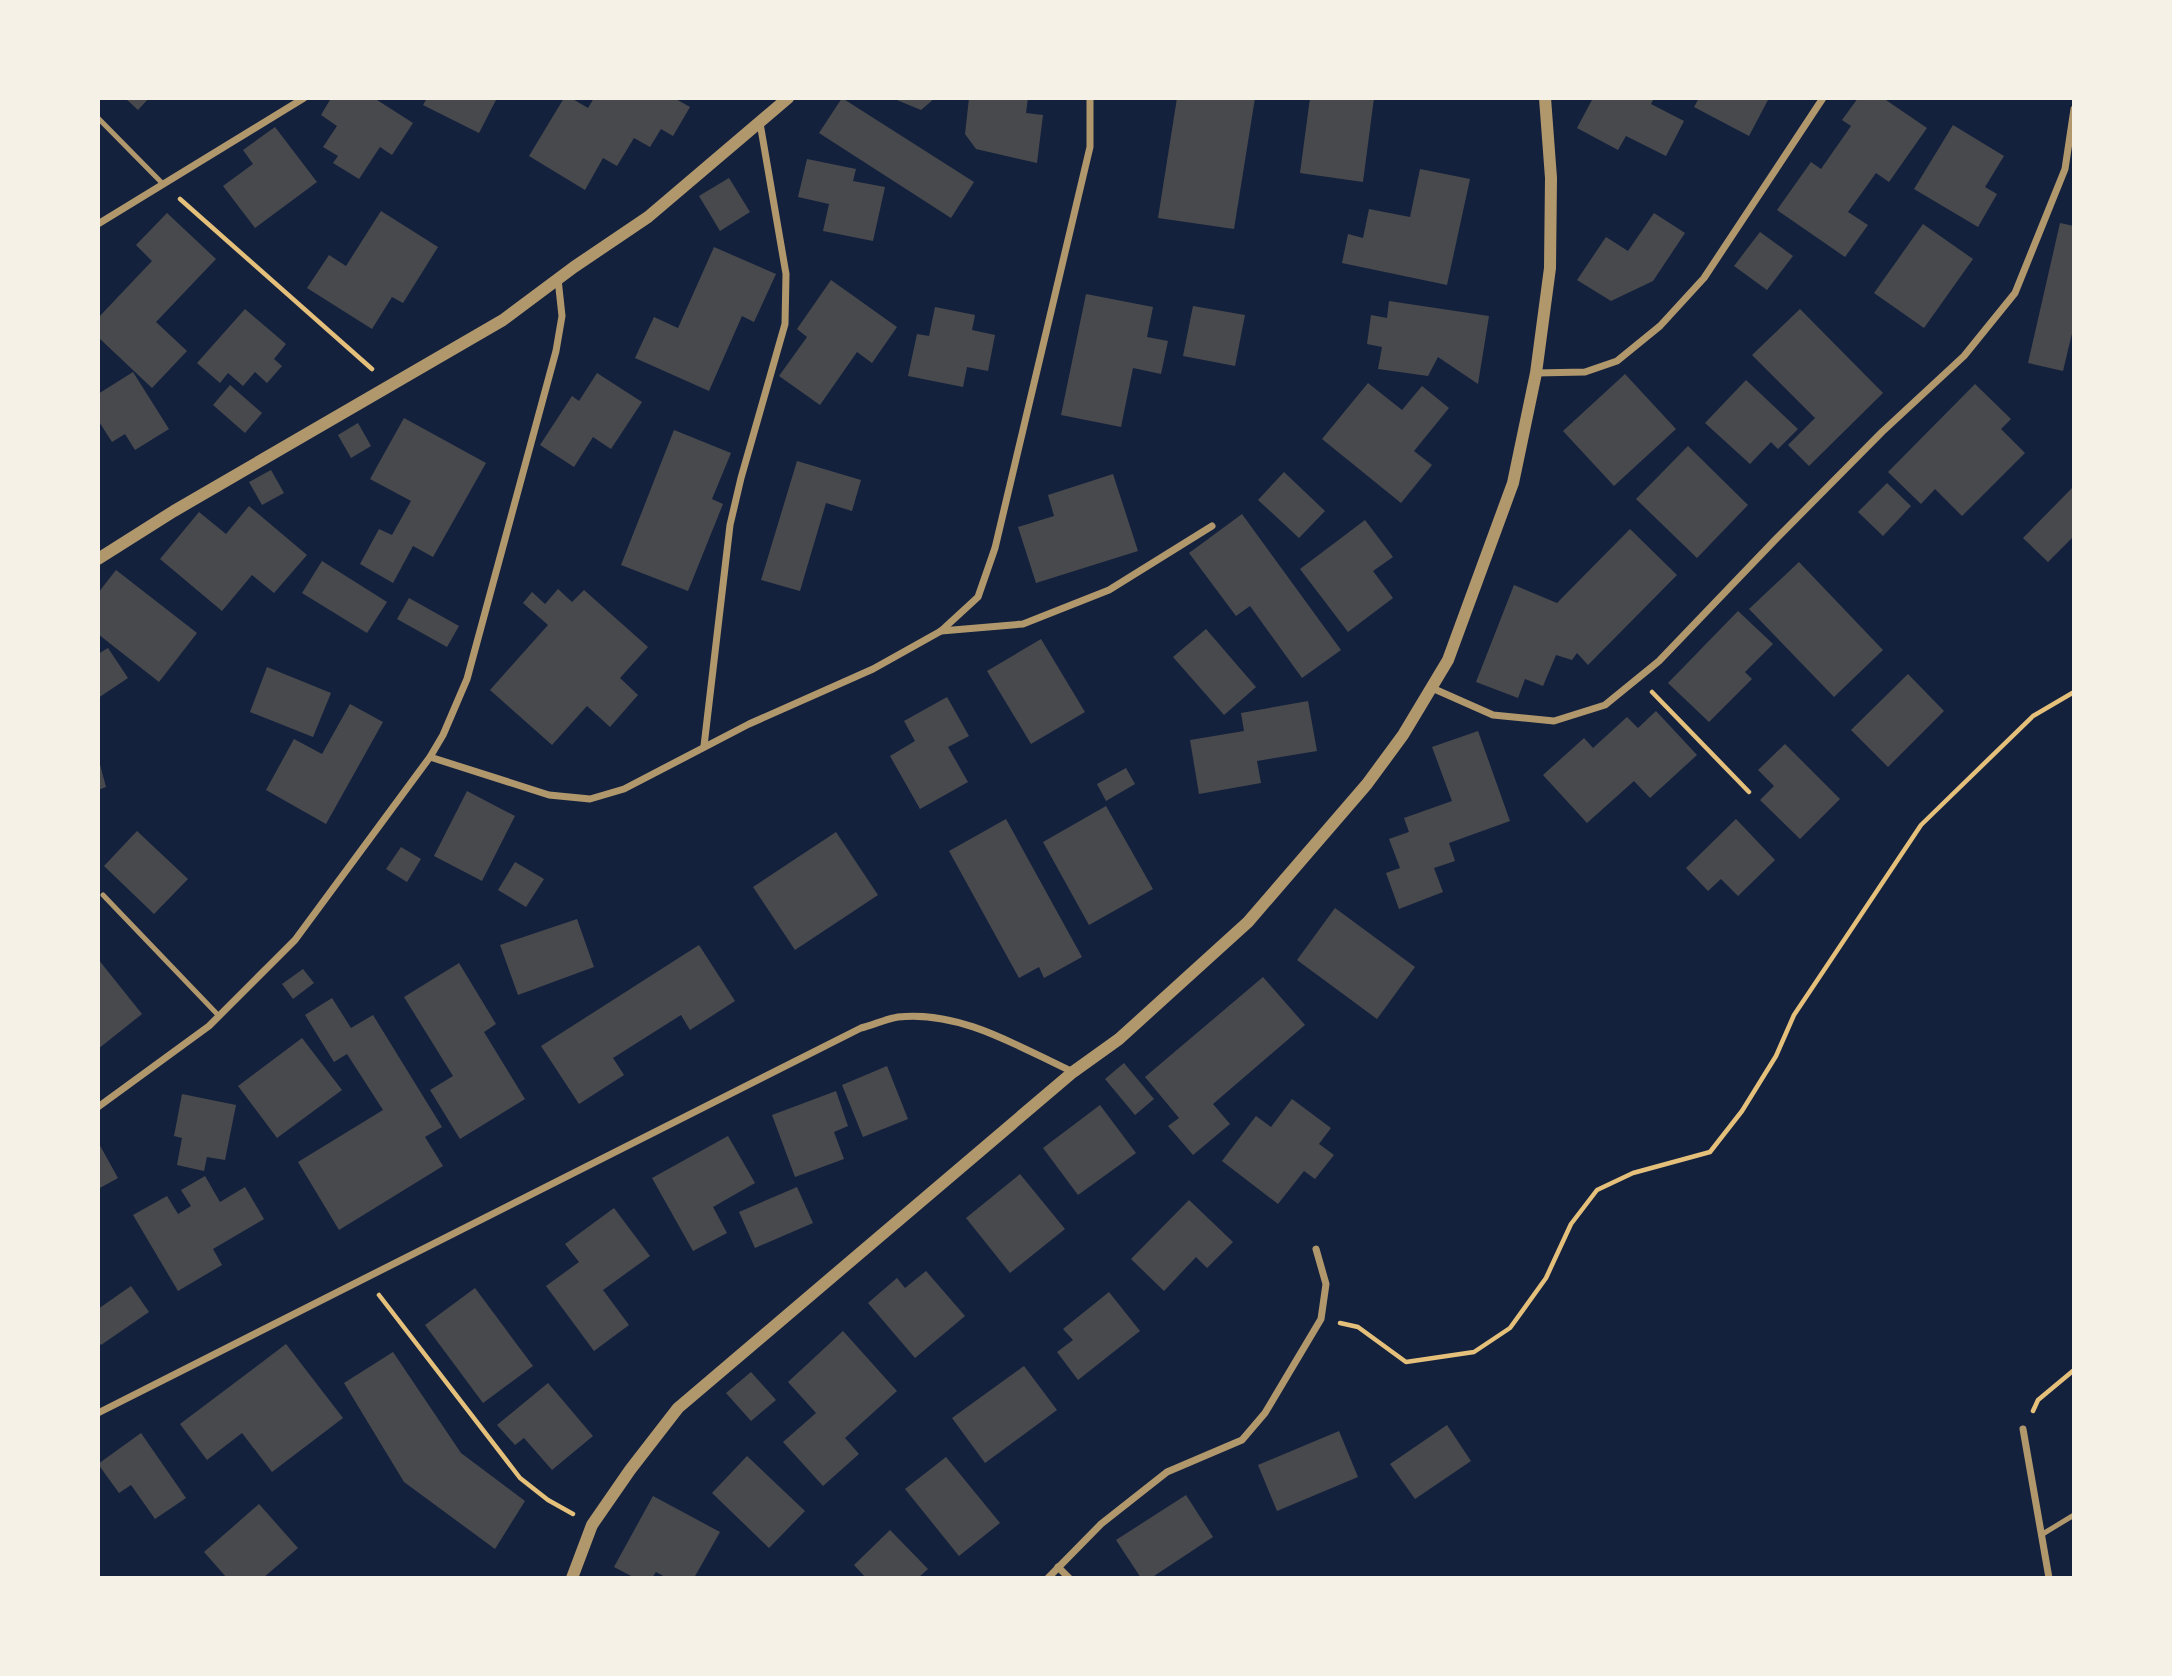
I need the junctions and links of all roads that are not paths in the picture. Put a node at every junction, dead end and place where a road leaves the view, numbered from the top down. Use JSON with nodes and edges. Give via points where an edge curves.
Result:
{"nodes":[{"id":1,"x":304,"y":98,"type":"edge"},
{"id":2,"x":788,"y":98,"type":"edge"},
{"id":3,"x":1090,"y":98,"type":"edge"},
{"id":4,"x":1545,"y":98,"type":"edge"},
{"id":5,"x":1823,"y":98,"type":"edge"},
{"id":6,"x":2074,"y":109,"type":"edge"},
{"id":7,"x":98,"y":118,"type":"edge"},
{"id":8,"x":760,"y":122,"type":"junction"},
{"id":9,"x":163,"y":184,"type":"junction"},
{"id":10,"x":98,"y":224,"type":"edge"},
{"id":11,"x":558,"y":279,"type":"junction"},
{"id":12,"x":1536,"y":373,"type":"junction"},
{"id":13,"x":1212,"y":526,"type":"dead end"},
{"id":14,"x":98,"y":559,"type":"edge"},
{"id":15,"x":941,"y":631,"type":"junction"},
{"id":16,"x":1432,"y":688,"type":"junction"},
{"id":17,"x":704,"y":746,"type":"junction"},
{"id":18,"x":430,"y":757,"type":"junction"},
{"id":19,"x":103,"y":895,"type":"dead end"},
{"id":20,"x":219,"y":1016,"type":"junction"},
{"id":21,"x":1073,"y":1072,"type":"junction"},
{"id":22,"x":98,"y":1107,"type":"edge"},
{"id":23,"x":1316,"y":1249,"type":"dead end"},
{"id":24,"x":98,"y":1413,"type":"edge"},
{"id":25,"x":2023,"y":1429,"type":"road end"},
{"id":26,"x":2074,"y":1515,"type":"edge"},
{"id":27,"x":2041,"y":1535,"type":"junction"},
{"id":28,"x":1058,"y":1567,"type":"junction"},
{"id":29,"x":572,"y":1578,"type":"edge"},
{"id":30,"x":1048,"y":1578,"type":"edge"},
{"id":31,"x":1069,"y":1578,"type":"edge"},
{"id":32,"x":2049,"y":1578,"type":"edge"}],
"edges":[{"from":1,"to":9,"type":"street"},
{"from":2,"to":8,"type":"street"},
{"from":3,"to":15,"type":"street","via":[[1090,147],[995,548],[978,597]]},
{"from":4,"to":12,"type":"street","via":[[1551,178],[1550,268]]},
{"from":5,"to":12,"type":"street","via":[[1704,278],[1660,327],[1617,361],[1585,372]]},
{"from":6,"to":16,"type":"street","via":[[2065,169],[2015,293],[1965,356],[1882,432],[1659,661],[1605,705],[1554,721],[1493,715]]},
{"from":7,"to":9,"type":"lane"},
{"from":8,"to":11,"type":"street","via":[[648,217]]},
{"from":8,"to":17,"type":"street","via":[[786,274],[785,324],[730,525]]},
{"from":9,"to":10,"type":"street"},
{"from":11,"to":14,"type":"street","via":[[503,320]]},
{"from":11,"to":18,"type":"street","via":[[562,316],[553,364],[467,679]]},
{"from":12,"to":16,"type":"street","via":[[1513,483],[1448,660]]},
{"from":13,"to":15,"type":"street","via":[[1109,590],[1023,624]]},
{"from":15,"to":17,"type":"street","via":[[873,668]]},
{"from":16,"to":21,"type":"street","via":[[1367,784],[1248,922],[1119,1039]]},
{"from":17,"to":18,"type":"street","via":[[624,789],[590,799],[549,795]]},
{"from":18,"to":20,"type":"street","via":[[295,940]]},
{"from":19,"to":20,"type":"lane"},
{"from":20,"to":22,"type":"street"},
{"from":21,"to":24,"type":"street","via":[[978,1028],[940,1019],[898,1017],[861,1028]]},
{"from":21,"to":29,"type":"street","via":[[678,1408],[593,1525]]},
{"from":23,"to":28,"type":"street","via":[[1326,1284],[1321,1319],[1265,1413],[1242,1440],[1167,1472],[1101,1524]]},
{"from":25,"to":27,"type":"street"},
{"from":26,"to":27,"type":"lane"},
{"from":27,"to":32,"type":"street"},
{"from":28,"to":30,"type":"street"},
{"from":28,"to":31,"type":"street"}]}
